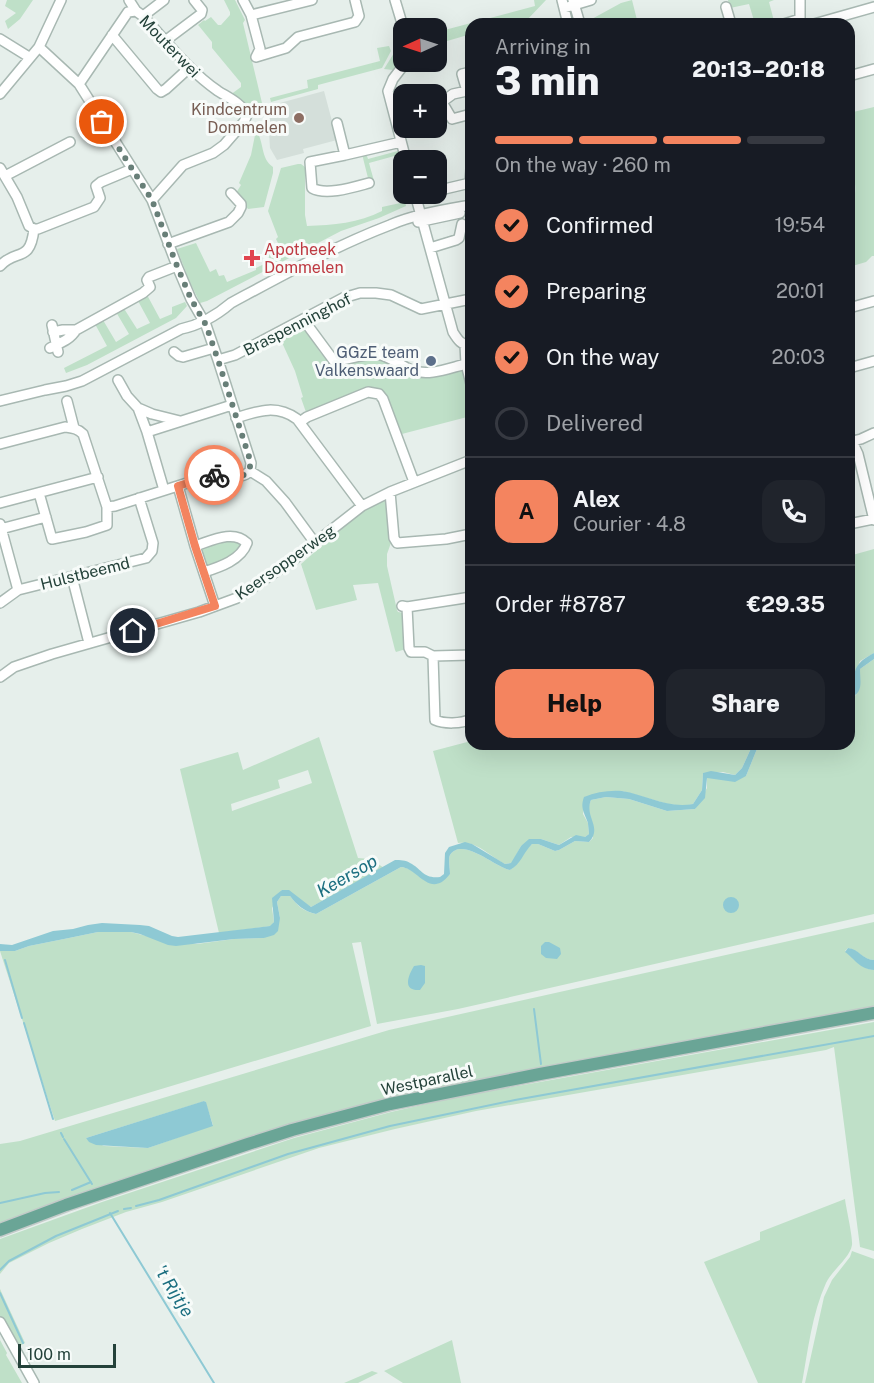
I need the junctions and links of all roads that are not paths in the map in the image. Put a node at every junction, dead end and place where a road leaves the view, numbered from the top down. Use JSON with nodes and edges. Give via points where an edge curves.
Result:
{"nodes":[{"id":1,"x":61,"y":0,"type":"edge"},
{"id":2,"x":129,"y":0,"type":"edge"},
{"id":3,"x":164,"y":0,"type":"edge"},
{"id":4,"x":195,"y":0,"type":"edge"},
{"id":5,"x":243,"y":0,"type":"edge"},
{"id":6,"x":312,"y":0,"type":"edge"},
{"id":7,"x":355,"y":0,"type":"edge"},
{"id":8,"x":395,"y":0,"type":"edge"},
{"id":9,"x":591,"y":0,"type":"edge"},
{"id":10,"x":800,"y":0,"type":"edge"},
{"id":11,"x":574,"y":2,"type":"edge"},
{"id":12,"x":562,"y":4,"type":"edge"},
{"id":13,"x":726,"y":7,"type":"dead end"},
{"id":14,"x":874,"y":7,"type":"edge"},
{"id":15,"x":139,"y":13,"type":"junction"},
{"id":16,"x":251,"y":15,"type":"junction"},
{"id":17,"x":400,"y":18,"type":"edge"},
{"id":18,"x":578,"y":18,"type":"edge"},
{"id":19,"x":729,"y":18,"type":"edge"},
{"id":20,"x":800,"y":18,"type":"edge"},
{"id":21,"x":835,"y":18,"type":"edge"},
{"id":22,"x":112,"y":35,"type":"junction"},
{"id":23,"x":0,"y":39,"type":"edge"},
{"id":24,"x":165,"y":41,"type":"junction"},
{"id":25,"x":39,"y":47,"type":"junction"},
{"id":26,"x":29,"y":57,"type":"junction"},
{"id":27,"x":189,"y":68,"type":"junction"},
{"id":28,"x":874,"y":69,"type":"edge"},
{"id":29,"x":398,"y":72,"type":"edge"},
{"id":30,"x":855,"y":74,"type":"edge"},
{"id":31,"x":79,"y":84,"type":"junction"},
{"id":32,"x":465,"y":91,"type":"edge"},
{"id":33,"x":0,"y":94,"type":"edge"},
{"id":34,"x":447,"y":98,"type":"edge"},
{"id":35,"x":393,"y":101,"type":"edge"},
{"id":36,"x":447,"y":113,"type":"edge"},
{"id":37,"x":465,"y":116,"type":"edge"},
{"id":38,"x":337,"y":123,"type":"dead end"},
{"id":39,"x":401,"y":138,"type":"edge"},
{"id":40,"x":70,"y":142,"type":"dead end"},
{"id":41,"x":401,"y":142,"type":"junction"},
{"id":42,"x":403,"y":150,"type":"edge"},
{"id":43,"x":345,"y":155,"type":"junction"},
{"id":44,"x":132,"y":169,"type":"junction"},
{"id":45,"x":3,"y":178,"type":"edge"},
{"id":46,"x":369,"y":183,"type":"dead end"},
{"id":47,"x":465,"y":184,"type":"edge"},
{"id":48,"x":447,"y":188,"type":"edge"},
{"id":49,"x":231,"y":193,"type":"dead end"},
{"id":50,"x":152,"y":200,"type":"junction"},
{"id":51,"x":417,"y":204,"type":"edge"},
{"id":52,"x":465,"y":207,"type":"edge"},
{"id":53,"x":465,"y":212,"type":"edge"},
{"id":54,"x":421,"y":218,"type":"junction"},
{"id":55,"x":462,"y":224,"type":"dead end"},
{"id":56,"x":34,"y":229,"type":"junction"},
{"id":57,"x":168,"y":244,"type":"junction"},
{"id":58,"x":430,"y":248,"type":"junction"},
{"id":59,"x":0,"y":266,"type":"edge"},
{"id":60,"x":177,"y":266,"type":"junction"},
{"id":61,"x":465,"y":300,"type":"edge"},
{"id":62,"x":874,"y":301,"type":"edge"},
{"id":63,"x":446,"y":305,"type":"junction"},
{"id":64,"x":855,"y":306,"type":"edge"},
{"id":65,"x":202,"y":318,"type":"junction"},
{"id":66,"x":303,"y":319,"type":"junction"},
{"id":67,"x":76,"y":330,"type":"junction"},
{"id":68,"x":465,"y":344,"type":"edge"},
{"id":69,"x":214,"y":348,"type":"junction"},
{"id":70,"x":174,"y":352,"type":"dead end"},
{"id":71,"x":218,"y":360,"type":"junction"},
{"id":72,"x":874,"y":361,"type":"edge"},
{"id":73,"x":465,"y":364,"type":"edge"},
{"id":74,"x":855,"y":366,"type":"edge"},
{"id":75,"x":118,"y":380,"type":"dead end"},
{"id":76,"x":0,"y":401,"type":"edge"},
{"id":77,"x":67,"y":401,"type":"dead end"},
{"id":78,"x":232,"y":405,"type":"junction"},
{"id":79,"x":138,"y":408,"type":"junction"},
{"id":80,"x":236,"y":418,"type":"junction"},
{"id":81,"x":182,"y":421,"type":"junction"},
{"id":82,"x":300,"y":422,"type":"junction"},
{"id":83,"x":74,"y":428,"type":"junction"},
{"id":84,"x":147,"y":432,"type":"junction"},
{"id":85,"x":872,"y":433,"type":"edge"},
{"id":86,"x":855,"y":438,"type":"edge"},
{"id":87,"x":0,"y":444,"type":"edge"},
{"id":88,"x":855,"y":448,"type":"edge"},
{"id":89,"x":465,"y":462,"type":"edge"},
{"id":90,"x":249,"y":471,"type":"junction"},
{"id":91,"x":98,"y":477,"type":"junction"},
{"id":92,"x":414,"y":482,"type":"junction"},
{"id":93,"x":178,"y":486,"type":"junction"},
{"id":94,"x":164,"y":490,"type":"junction"},
{"id":95,"x":39,"y":492,"type":"junction"},
{"id":96,"x":390,"y":492,"type":"junction"},
{"id":97,"x":139,"y":498,"type":"junction"},
{"id":98,"x":0,"y":503,"type":"edge"},
{"id":99,"x":363,"y":506,"type":"junction"},
{"id":100,"x":107,"y":507,"type":"junction"},
{"id":101,"x":46,"y":517,"type":"junction"},
{"id":102,"x":874,"y":520,"type":"edge"},
{"id":103,"x":855,"y":523,"type":"edge"},
{"id":104,"x":1,"y":526,"type":"edge"},
{"id":105,"x":465,"y":535,"type":"edge"},
{"id":106,"x":2,"y":543,"type":"edge"},
{"id":107,"x":315,"y":543,"type":"junction"},
{"id":108,"x":195,"y":546,"type":"junction"},
{"id":109,"x":204,"y":572,"type":"junction"},
{"id":110,"x":72,"y":576,"type":"junction"},
{"id":111,"x":18,"y":590,"type":"junction"},
{"id":112,"x":465,"y":598,"type":"edge"},
{"id":113,"x":0,"y":603,"type":"edge"},
{"id":114,"x":215,"y":606,"type":"junction"},
{"id":115,"x":89,"y":644,"type":"junction"},
{"id":116,"x":465,"y":655,"type":"edge"},
{"id":117,"x":433,"y":656,"type":"junction"},
{"id":118,"x":0,"y":677,"type":"edge"},
{"id":119,"x":465,"y":722,"type":"edge"},
{"id":120,"x":874,"y":1013,"type":"edge"},
{"id":121,"x":874,"y":1020,"type":"edge"},
{"id":122,"x":0,"y":1230,"type":"edge"},
{"id":123,"x":0,"y":1236,"type":"edge"},
{"id":124,"x":0,"y":1322,"type":"edge"},
{"id":125,"x":34,"y":1383,"type":"edge"}],
"edges":[{"from":1,"to":25,"type":"street"},
{"from":2,"to":15,"type":"street","name":"Mouterwei"},
{"from":3,"to":15,"type":"street"},
{"from":4,"to":24,"type":"street","via":[[201,14]]},
{"from":5,"to":16,"type":"street"},
{"from":6,"to":16,"type":"street"},
{"from":7,"to":16,"type":"street","via":[[359,16],[355,22],[298,37],[286,48],[256,57],[260,49]]},
{"from":8,"to":17,"type":"street"},
{"from":9,"to":11,"type":"street"},
{"from":10,"to":20,"type":"street"},
{"from":11,"to":12,"type":"street"},
{"from":11,"to":18,"type":"street"},
{"from":13,"to":19,"type":"street"},
{"from":14,"to":21,"type":"street"},
{"from":15,"to":22,"type":"street","via":[[128,12]]},
{"from":15,"to":24,"type":"street","name":"Mouterwei"},
{"from":22,"to":27,"type":"street","via":[[161,92]]},
{"from":22,"to":31,"type":"street"},
{"from":23,"to":26,"type":"street"},
{"from":24,"to":27,"type":"street","name":"Mouterwei"},
{"from":25,"to":26,"type":"street"},
{"from":25,"to":31,"type":"street"},
{"from":26,"to":33,"type":"street"},
{"from":27,"to":50,"type":"street","name":"Mouterwei","via":[[247,115],[224,145],[183,165]]},
{"from":28,"to":30,"type":"street"},
{"from":29,"to":35,"type":"street","via":[[388,91]]},
{"from":31,"to":44,"type":"street"},
{"from":32,"to":34,"type":"street"},
{"from":36,"to":37,"type":"street","via":[[452,119]]},
{"from":38,"to":43,"type":"street"},
{"from":39,"to":41,"type":"street"},
{"from":40,"to":45,"type":"street"},
{"from":41,"to":42,"type":"street"},
{"from":41,"to":43,"type":"street"},
{"from":43,"to":46,"type":"street","via":[[310,162],[312,188],[343,190]]},
{"from":44,"to":50,"type":"street"},
{"from":44,"to":56,"type":"street","via":[[96,186],[99,198],[94,207]]},
{"from":45,"to":56,"type":"street"},
{"from":47,"to":48,"type":"street"},
{"from":49,"to":57,"type":"street","via":[[241,207],[229,222]]},
{"from":50,"to":57,"type":"street"},
{"from":51,"to":54,"type":"street"},
{"from":52,"to":54,"type":"street","via":[[438,210]]},
{"from":53,"to":54,"type":"street"},
{"from":54,"to":58,"type":"street"},
{"from":54,"to":65,"type":"street","via":[[390,224],[343,244]]},
{"from":55,"to":58,"type":"street","via":[[459,238]]},
{"from":56,"to":59,"type":"street","via":[[29,248]]},
{"from":57,"to":60,"type":"street"},
{"from":58,"to":63,"type":"street"},
{"from":60,"to":65,"type":"street"},
{"from":60,"to":67,"type":"street","via":[[149,277],[150,287],[143,293]]},
{"from":61,"to":63,"type":"street","name":"Braspenninghof"},
{"from":62,"to":64,"type":"street"},
{"from":63,"to":66,"type":"street","name":"Braspenninghof","via":[[421,309],[391,295],[360,293]]},
{"from":63,"to":68,"type":"street","via":[[453,332]]},
{"from":65,"to":69,"type":"street"},
{"from":65,"to":76,"type":"street","via":[[191,320],[181,329],[75,384]]},
{"from":66,"to":71,"type":"street","name":"Braspenninghof"},
{"from":66,"to":73,"type":"street","via":[[334,361],[380,355],[426,374]]},
{"from":67,"to":67,"type":"street","via":[[53,328],[55,348],[73,336]]},
{"from":69,"to":70,"type":"street","via":[[183,357]]},
{"from":69,"to":71,"type":"street"},
{"from":71,"to":78,"type":"street"},
{"from":72,"to":74,"type":"street"},
{"from":75,"to":79,"type":"street"},
{"from":77,"to":83,"type":"street"},
{"from":78,"to":80,"type":"street"},
{"from":78,"to":81,"type":"street"},
{"from":79,"to":81,"type":"street"},
{"from":79,"to":84,"type":"street"},
{"from":80,"to":82,"type":"street","via":[[276,410],[287,412]]},
{"from":80,"to":90,"type":"street","via":[[251,463]]},
{"from":81,"to":84,"type":"street"},
{"from":82,"to":92,"type":"street","via":[[368,392],[379,394]]},
{"from":82,"to":99,"type":"street"},
{"from":83,"to":87,"type":"street","via":[[64,427]]},
{"from":83,"to":91,"type":"street","via":[[83,434]]},
{"from":84,"to":94,"type":"street"},
{"from":85,"to":86,"type":"street"},
{"from":88,"to":102,"type":"street"},
{"from":89,"to":92,"type":"street","name":"Keersopperweg"},
{"from":90,"to":93,"type":"street","via":[[238,477],[218,474]]},
{"from":90,"to":107,"type":"street","via":[[266,481]]},
{"from":91,"to":95,"type":"street"},
{"from":91,"to":100,"type":"street"},
{"from":92,"to":96,"type":"street","name":"Keersopperweg"},
{"from":93,"to":94,"type":"street"},
{"from":93,"to":108,"type":"street"},
{"from":94,"to":97,"type":"street"},
{"from":95,"to":98,"type":"street"},
{"from":95,"to":101,"type":"street"},
{"from":96,"to":99,"type":"street","name":"Keersopperweg"},
{"from":96,"to":105,"type":"street","via":[[393,545]]},
{"from":97,"to":100,"type":"street"},
{"from":97,"to":110,"type":"street","name":"Hulstbeemd","via":[[153,543],[146,558]]},
{"from":99,"to":107,"type":"street","name":"Keersopperweg"},
{"from":100,"to":101,"type":"street","via":[[107,525],[52,539]]},
{"from":101,"to":104,"type":"street"},
{"from":102,"to":103,"type":"street"},
{"from":104,"to":106,"type":"street"},
{"from":106,"to":111,"type":"street"},
{"from":107,"to":114,"type":"street","name":"Keersopperweg","via":[[237,598]]},
{"from":108,"to":109,"type":"street"},
{"from":108,"to":109,"type":"street","via":[[227,536],[247,543],[244,551],[224,566]]},
{"from":109,"to":114,"type":"street"},
{"from":110,"to":111,"type":"street","name":"Hulstbeemd"},
{"from":110,"to":115,"type":"street"},
{"from":111,"to":113,"type":"street","name":"Hulstbeemd"},
{"from":112,"to":117,"type":"street","via":[[405,607],[411,652]]},
{"from":114,"to":115,"type":"street","name":"Keersopperweg"},
{"from":115,"to":118,"type":"street","via":[[14,667]]},
{"from":116,"to":117,"type":"street"},
{"from":117,"to":119,"type":"street","via":[[435,720]]},
{"from":120,"to":122,"type":"main road","name":"Westparallel","via":[[390,1104],[259,1140]]},
{"from":121,"to":123,"type":"main road","name":"Westparallel","via":[[391,1109],[250,1150]]},
{"from":124,"to":125,"type":"street"}]}
